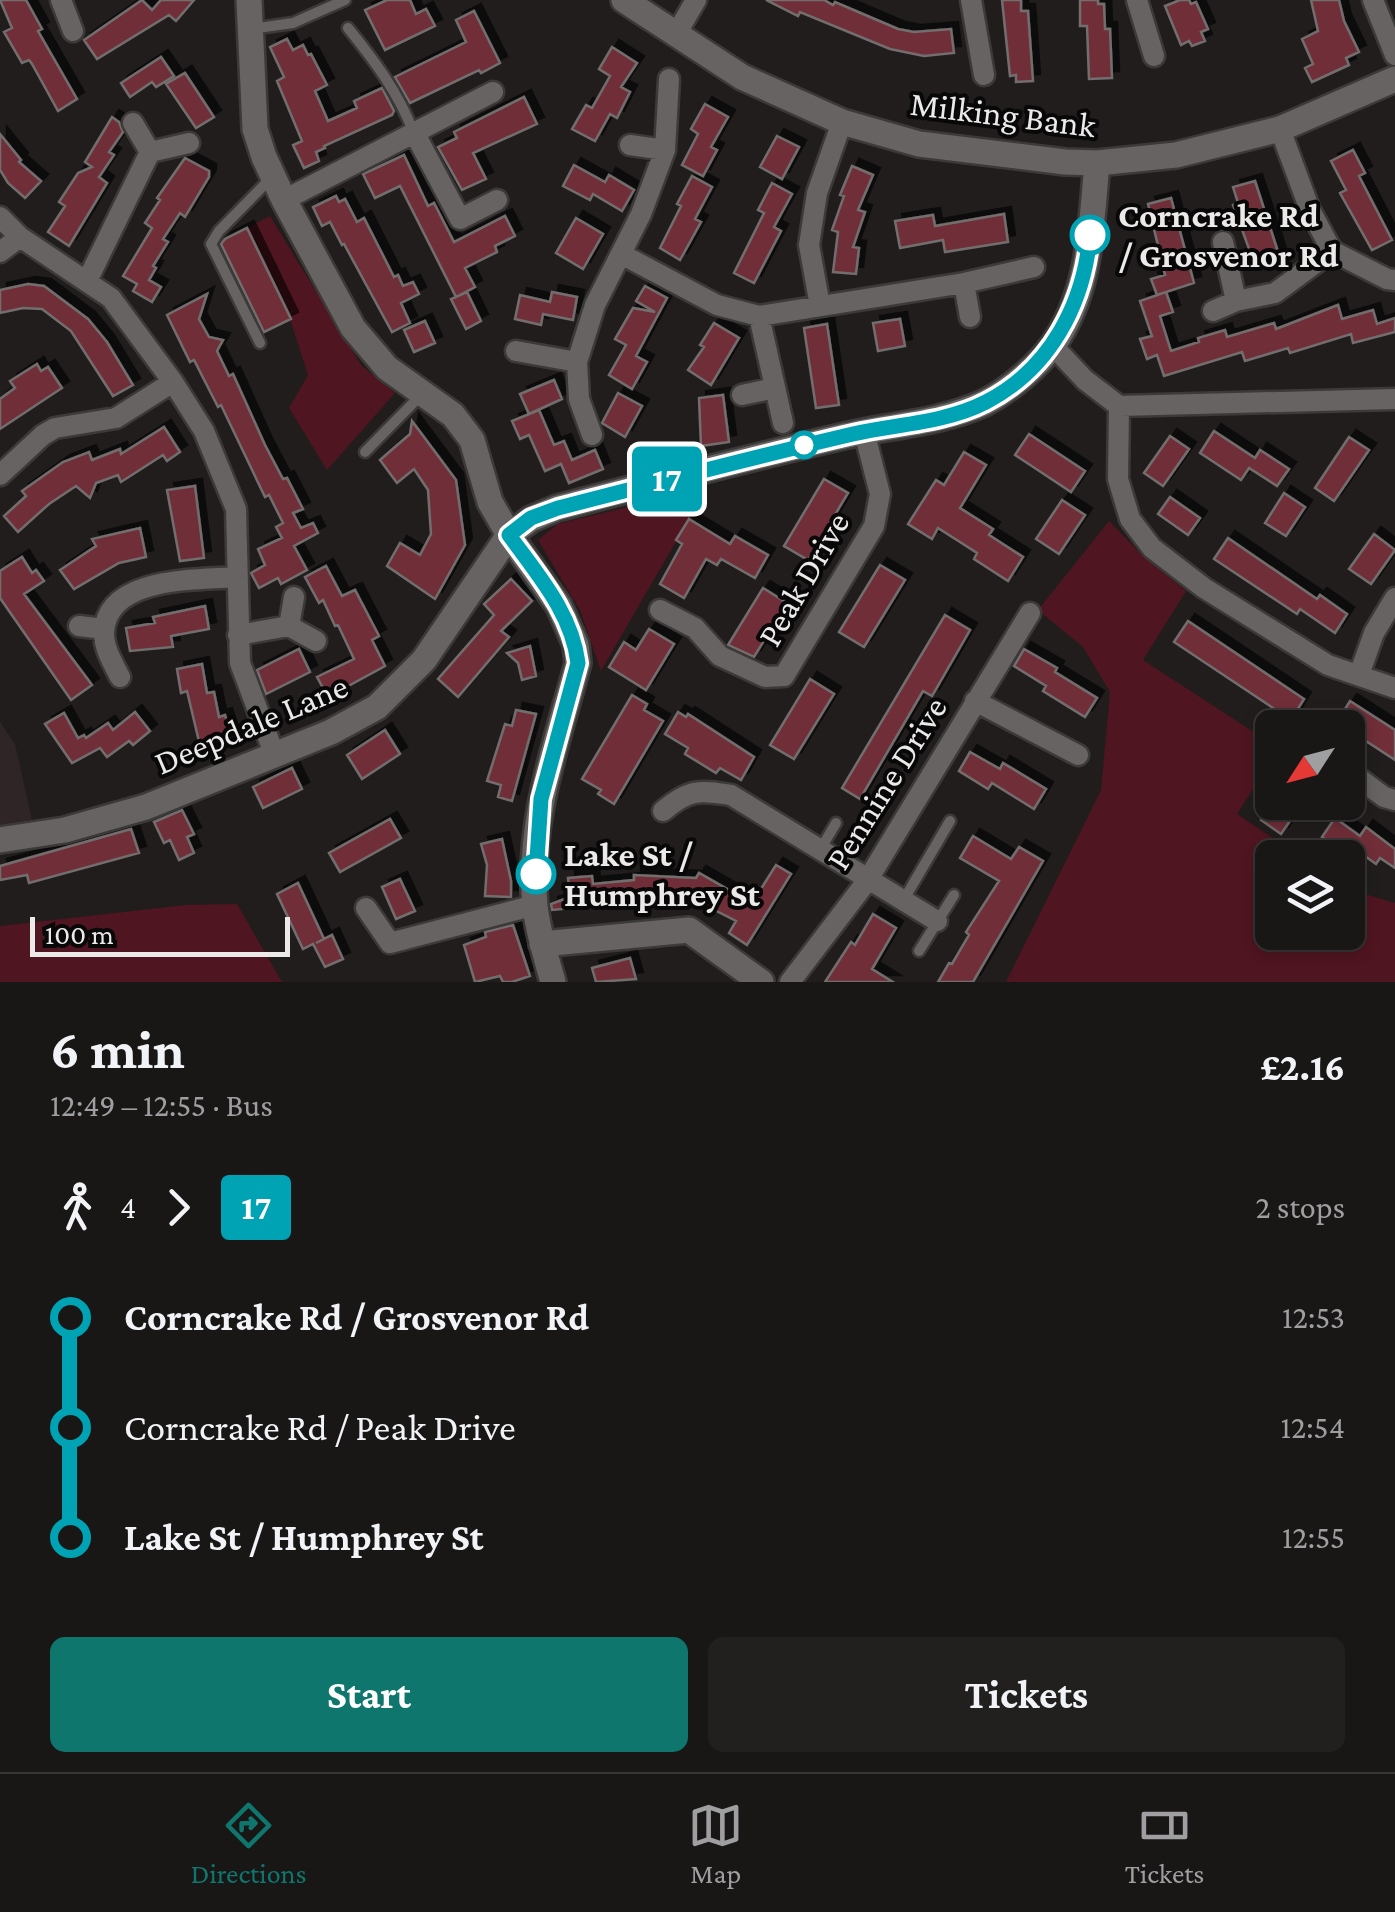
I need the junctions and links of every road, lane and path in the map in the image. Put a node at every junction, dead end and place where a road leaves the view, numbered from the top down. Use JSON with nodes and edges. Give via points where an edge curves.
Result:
{"nodes":[{"id":1,"x":249,"y":0,"type":"edge"},
{"id":2,"x":345,"y":0,"type":"edge"},
{"id":3,"x":624,"y":0,"type":"edge"},
{"id":4,"x":696,"y":0,"type":"edge"},
{"id":5,"x":971,"y":0,"type":"edge"},
{"id":6,"x":1137,"y":0,"type":"edge"},
{"id":7,"x":1373,"y":0,"type":"edge"},
{"id":8,"x":68,"y":3,"type":"edge"},
{"id":9,"x":348,"y":28,"type":"dead end"},
{"id":10,"x":250,"y":30,"type":"junction"},
{"id":11,"x":73,"y":32,"type":"dead end"},
{"id":12,"x":674,"y":36,"type":"junction"},
{"id":13,"x":1395,"y":55,"type":"edge"},
{"id":14,"x":1154,"y":56,"type":"dead end"},
{"id":15,"x":984,"y":74,"type":"dead end"},
{"id":16,"x":669,"y":79,"type":"dead end"},
{"id":17,"x":1395,"y":80,"type":"edge"},
{"id":18,"x":493,"y":92,"type":"dead end"},
{"id":19,"x":842,"y":122,"type":"junction"},
{"id":20,"x":133,"y":123,"type":"dead end"},
{"id":21,"x":1280,"y":129,"type":"junction"},
{"id":22,"x":414,"y":132,"type":"junction"},
{"id":23,"x":189,"y":143,"type":"dead end"},
{"id":24,"x":630,"y":146,"type":"dead end"},
{"id":25,"x":665,"y":150,"type":"junction"},
{"id":26,"x":150,"y":152,"type":"junction"},
{"id":27,"x":1096,"y":163,"type":"junction"},
{"id":28,"x":278,"y":188,"type":"junction"},
{"id":29,"x":497,"y":200,"type":"dead end"},
{"id":30,"x":0,"y":217,"type":"edge"},
{"id":31,"x":20,"y":236,"type":"junction"},
{"id":32,"x":1222,"y":242,"type":"dead end"},
{"id":33,"x":1332,"y":251,"type":"junction"},
{"id":34,"x":0,"y":252,"type":"edge"},
{"id":35,"x":622,"y":254,"type":"junction"},
{"id":36,"x":1034,"y":266,"type":"dead end"},
{"id":37,"x":88,"y":280,"type":"junction"},
{"id":38,"x":1395,"y":280,"type":"edge"},
{"id":39,"x":964,"y":282,"type":"junction"},
{"id":40,"x":1236,"y":301,"type":"junction"},
{"id":41,"x":820,"y":306,"type":"junction"},
{"id":42,"x":1212,"y":311,"type":"dead end"},
{"id":43,"x":759,"y":316,"type":"junction"},
{"id":44,"x":970,"y":318,"type":"dead end"},
{"id":45,"x":260,"y":343,"type":"dead end"},
{"id":46,"x":1053,"y":346,"type":"junction"},
{"id":47,"x":516,"y":351,"type":"dead end"},
{"id":48,"x":578,"y":362,"type":"junction"},
{"id":49,"x":173,"y":382,"type":"junction"},
{"id":50,"x":775,"y":388,"type":"junction"},
{"id":51,"x":421,"y":395,"type":"junction"},
{"id":52,"x":742,"y":395,"type":"dead end"},
{"id":53,"x":1395,"y":398,"type":"edge"},
{"id":54,"x":1119,"y":406,"type":"junction"},
{"id":55,"x":783,"y":423,"type":"dead end"},
{"id":56,"x":864,"y":432,"type":"junction"},
{"id":57,"x":592,"y":435,"type":"dead end"},
{"id":58,"x":365,"y":452,"type":"dead end"},
{"id":59,"x":0,"y":475,"type":"edge"},
{"id":60,"x":509,"y":535,"type":"junction"},
{"id":61,"x":236,"y":577,"type":"junction"},
{"id":62,"x":294,"y":597,"type":"dead end"},
{"id":63,"x":1395,"y":598,"type":"edge"},
{"id":64,"x":660,"y":610,"type":"dead end"},
{"id":65,"x":1030,"y":613,"type":"dead end"},
{"id":66,"x":79,"y":626,"type":"dead end"},
{"id":67,"x":289,"y":626,"type":"junction"},
{"id":68,"x":104,"y":629,"type":"junction"},
{"id":69,"x":238,"y":635,"type":"junction"},
{"id":70,"x":316,"y":641,"type":"dead end"},
{"id":71,"x":1359,"y":676,"type":"junction"},
{"id":72,"x":120,"y":677,"type":"dead end"},
{"id":73,"x":1395,"y":688,"type":"edge"},
{"id":74,"x":975,"y":701,"type":"junction"},
{"id":75,"x":1078,"y":755,"type":"dead end"},
{"id":76,"x":275,"y":756,"type":"junction"},
{"id":77,"x":1365,"y":783,"type":"edge"},
{"id":78,"x":1395,"y":800,"type":"edge"},
{"id":79,"x":664,"y":811,"type":"dead end"},
{"id":80,"x":950,"y":821,"type":"dead end"},
{"id":81,"x":836,"y":823,"type":"dead end"},
{"id":82,"x":0,"y":840,"type":"edge"},
{"id":83,"x":820,"y":851,"type":"junction"},
{"id":84,"x":867,"y":881,"type":"junction"},
{"id":85,"x":954,"y":895,"type":"dead end"},
{"id":86,"x":903,"y":901,"type":"junction"},
{"id":87,"x":535,"y":905,"type":"junction"},
{"id":88,"x":366,"y":908,"type":"dead end"},
{"id":89,"x":937,"y":921,"type":"junction"},
{"id":90,"x":542,"y":944,"type":"junction"},
{"id":91,"x":919,"y":951,"type":"dead end"},
{"id":92,"x":553,"y":982,"type":"edge"},
{"id":93,"x":761,"y":982,"type":"edge"},
{"id":94,"x":790,"y":982,"type":"edge"}],
"edges":[{"from":1,"to":10,"type":"street"},
{"from":2,"to":10,"type":"lane","via":[[293,23]]},
{"from":3,"to":12,"type":"street","name":"Milking Bank"},
{"from":4,"to":12,"type":"street"},
{"from":5,"to":15,"type":"street"},
{"from":6,"to":14,"type":"street"},
{"from":7,"to":13,"type":"street"},
{"from":8,"to":11,"type":"street"},
{"from":9,"to":22,"type":"lane","via":[[376,62]]},
{"from":10,"to":28,"type":"street","via":[[255,129]]},
{"from":12,"to":19,"type":"street","name":"Milking Bank","via":[[742,77]]},
{"from":16,"to":25,"type":"street"},
{"from":17,"to":21,"type":"street","name":"Milking Bank"},
{"from":18,"to":22,"type":"street"},
{"from":19,"to":27,"type":"street","name":"Milking Bank","via":[[920,144]]},
{"from":19,"to":41,"type":"street","via":[[817,193],[809,245]]},
{"from":20,"to":26,"type":"street"},
{"from":21,"to":27,"type":"street","name":"Milking Bank","via":[[1176,155]]},
{"from":21,"to":33,"type":"street"},
{"from":22,"to":28,"type":"street"},
{"from":22,"to":29,"type":"street","via":[[460,218]]},
{"from":23,"to":26,"type":"street"},
{"from":24,"to":25,"type":"street"},
{"from":25,"to":35,"type":"street"},
{"from":26,"to":37,"type":"street"},
{"from":27,"to":46,"type":"street","via":[[1086,272]]},
{"from":28,"to":45,"type":"lane","via":[[219,230],[211,244]]},
{"from":28,"to":51,"type":"street","via":[[353,328]]},
{"from":30,"to":31,"type":"street"},
{"from":31,"to":34,"type":"street"},
{"from":31,"to":37,"type":"street"},
{"from":32,"to":40,"type":"street"},
{"from":33,"to":38,"type":"street"},
{"from":33,"to":40,"type":"street","via":[[1275,293]]},
{"from":35,"to":43,"type":"street","via":[[716,305]]},
{"from":35,"to":48,"type":"street"},
{"from":36,"to":39,"type":"street"},
{"from":37,"to":49,"type":"street","via":[[112,298]]},
{"from":39,"to":41,"type":"street"},
{"from":39,"to":44,"type":"street"},
{"from":40,"to":42,"type":"street"},
{"from":41,"to":43,"type":"street"},
{"from":43,"to":50,"type":"street"},
{"from":46,"to":54,"type":"street"},
{"from":46,"to":56,"type":"street","via":[[988,401],[950,416]]},
{"from":47,"to":48,"type":"street"},
{"from":48,"to":57,"type":"street","via":[[579,399]]},
{"from":49,"to":59,"type":"street","via":[[116,418],[55,428]]},
{"from":49,"to":61,"type":"street","via":[[204,432],[236,510]]},
{"from":50,"to":52,"type":"street"},
{"from":50,"to":55,"type":"street"},
{"from":51,"to":58,"type":"lane"},
{"from":51,"to":60,"type":"street","via":[[453,415],[472,440],[490,502]]},
{"from":53,"to":54,"type":"street"},
{"from":54,"to":71,"type":"street","via":[[1118,479],[1130,519],[1152,548],[1328,665]]},
{"from":56,"to":60,"type":"street","via":[[558,508]]},
{"from":56,"to":64,"type":"street","name":"Peak Drive","via":[[880,494],[874,526],[784,676],[765,676],[720,656],[694,628]]},
{"from":60,"to":76,"type":"street","name":"Deepdale Lane","via":[[400,688],[378,707]]},
{"from":60,"to":87,"type":"street","via":[[559,606],[578,663],[541,799]]},
{"from":61,"to":68,"type":"street","via":[[131,592]]},
{"from":61,"to":69,"type":"street"},
{"from":62,"to":67,"type":"street"},
{"from":63,"to":71,"type":"street"},
{"from":65,"to":74,"type":"street","name":"Pennine Drive"},
{"from":66,"to":68,"type":"street"},
{"from":67,"to":69,"type":"street"},
{"from":67,"to":70,"type":"street"},
{"from":68,"to":72,"type":"street"},
{"from":69,"to":76,"type":"street","via":[[240,664]]},
{"from":71,"to":73,"type":"street"},
{"from":74,"to":75,"type":"street"},
{"from":74,"to":84,"type":"street","name":"Pennine Drive"},
{"from":76,"to":82,"type":"street","name":"Deepdale Lane","via":[[118,816]]},
{"from":77,"to":78,"type":"street"},
{"from":79,"to":83,"type":"street","via":[[683,794],[731,795]]},
{"from":80,"to":86,"type":"lane"},
{"from":81,"to":83,"type":"lane"},
{"from":83,"to":84,"type":"street"},
{"from":84,"to":86,"type":"street"},
{"from":84,"to":94,"type":"street","name":"Pennine Drive"},
{"from":85,"to":89,"type":"lane"},
{"from":86,"to":89,"type":"street"},
{"from":87,"to":88,"type":"street","via":[[390,943]]},
{"from":87,"to":90,"type":"street"},
{"from":89,"to":91,"type":"lane"},
{"from":90,"to":92,"type":"street"},
{"from":90,"to":93,"type":"street","via":[[689,930]]}]}
